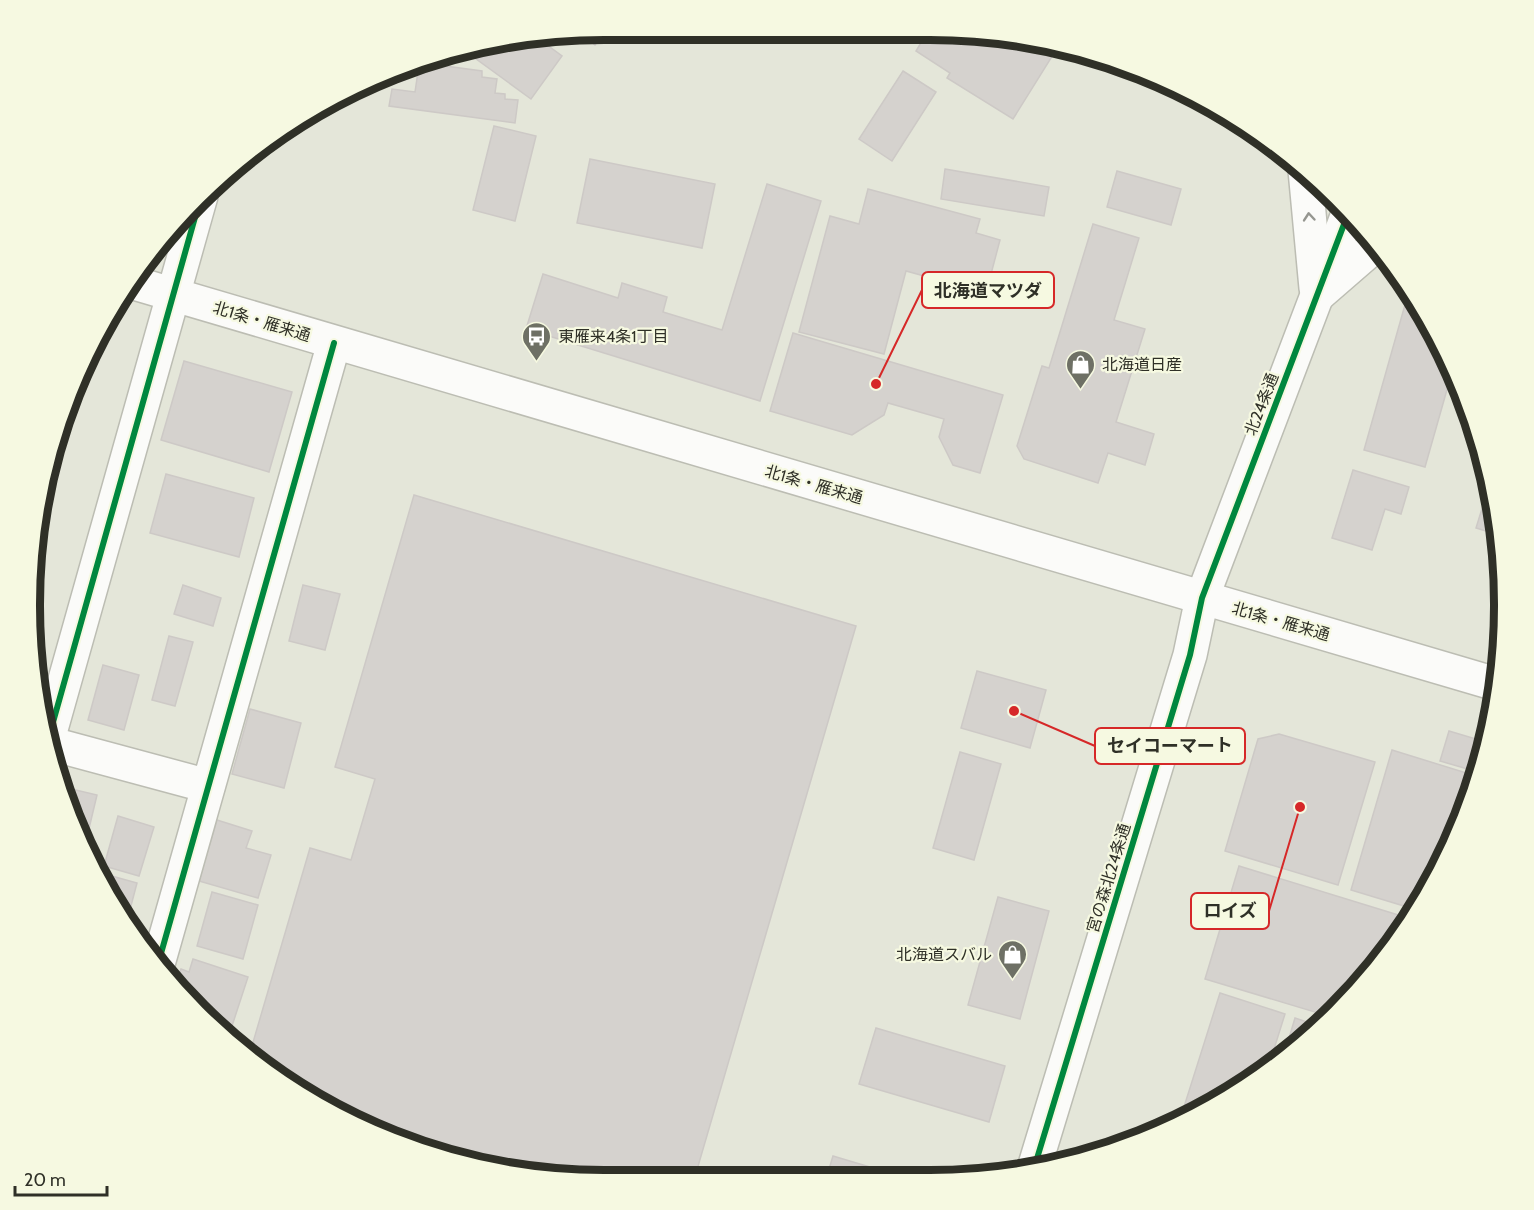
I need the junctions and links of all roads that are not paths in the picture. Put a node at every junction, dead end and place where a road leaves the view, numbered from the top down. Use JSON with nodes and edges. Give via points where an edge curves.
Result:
{"nodes":[{"id":1,"x":1307,"y":186,"type":"edge"},
{"id":2,"x":195,"y":217,"type":"edge"},
{"id":3,"x":1344,"y":224,"type":"edge"},
{"id":4,"x":1369,"y":251,"type":"edge"},
{"id":5,"x":140,"y":285,"type":"edge"},
{"id":6,"x":175,"y":295,"type":"junction"},
{"id":7,"x":1317,"y":296,"type":"junction"},
{"id":8,"x":334,"y":343,"type":"junction"},
{"id":9,"x":1202,"y":598,"type":"junction"},
{"id":10,"x":1489,"y":682,"type":"edge"},
{"id":11,"x":53,"y":724,"type":"edge"},
{"id":12,"x":58,"y":745,"type":"edge"},
{"id":13,"x":208,"y":786,"type":"junction"},
{"id":14,"x":161,"y":954,"type":"edge"},
{"id":15,"x":1037,"y":1159,"type":"edge"}],
"edges":[{"from":7,"to":1,"type":"main road","one_way":true},
{"from":2,"to":6,"type":"main road"},
{"from":3,"to":7,"type":"main road","name":"北24条通"},
{"from":4,"to":7,"type":"main road"},
{"from":5,"to":6,"type":"main road","name":"北1条・雁来通"},
{"from":6,"to":8,"type":"main road","name":"北1条・雁来通"},
{"from":6,"to":11,"type":"main road"},
{"from":7,"to":9,"type":"main road","name":"北24条通"},
{"from":8,"to":9,"type":"main road","name":"北1条・雁来通"},
{"from":8,"to":13,"type":"main road"},
{"from":9,"to":10,"type":"main road","name":"北1条・雁来通"},
{"from":9,"to":15,"type":"main road","name":"宮の森北24条通","via":[[1190,655]]},
{"from":12,"to":13,"type":"main road"},
{"from":13,"to":14,"type":"main road"}]}
